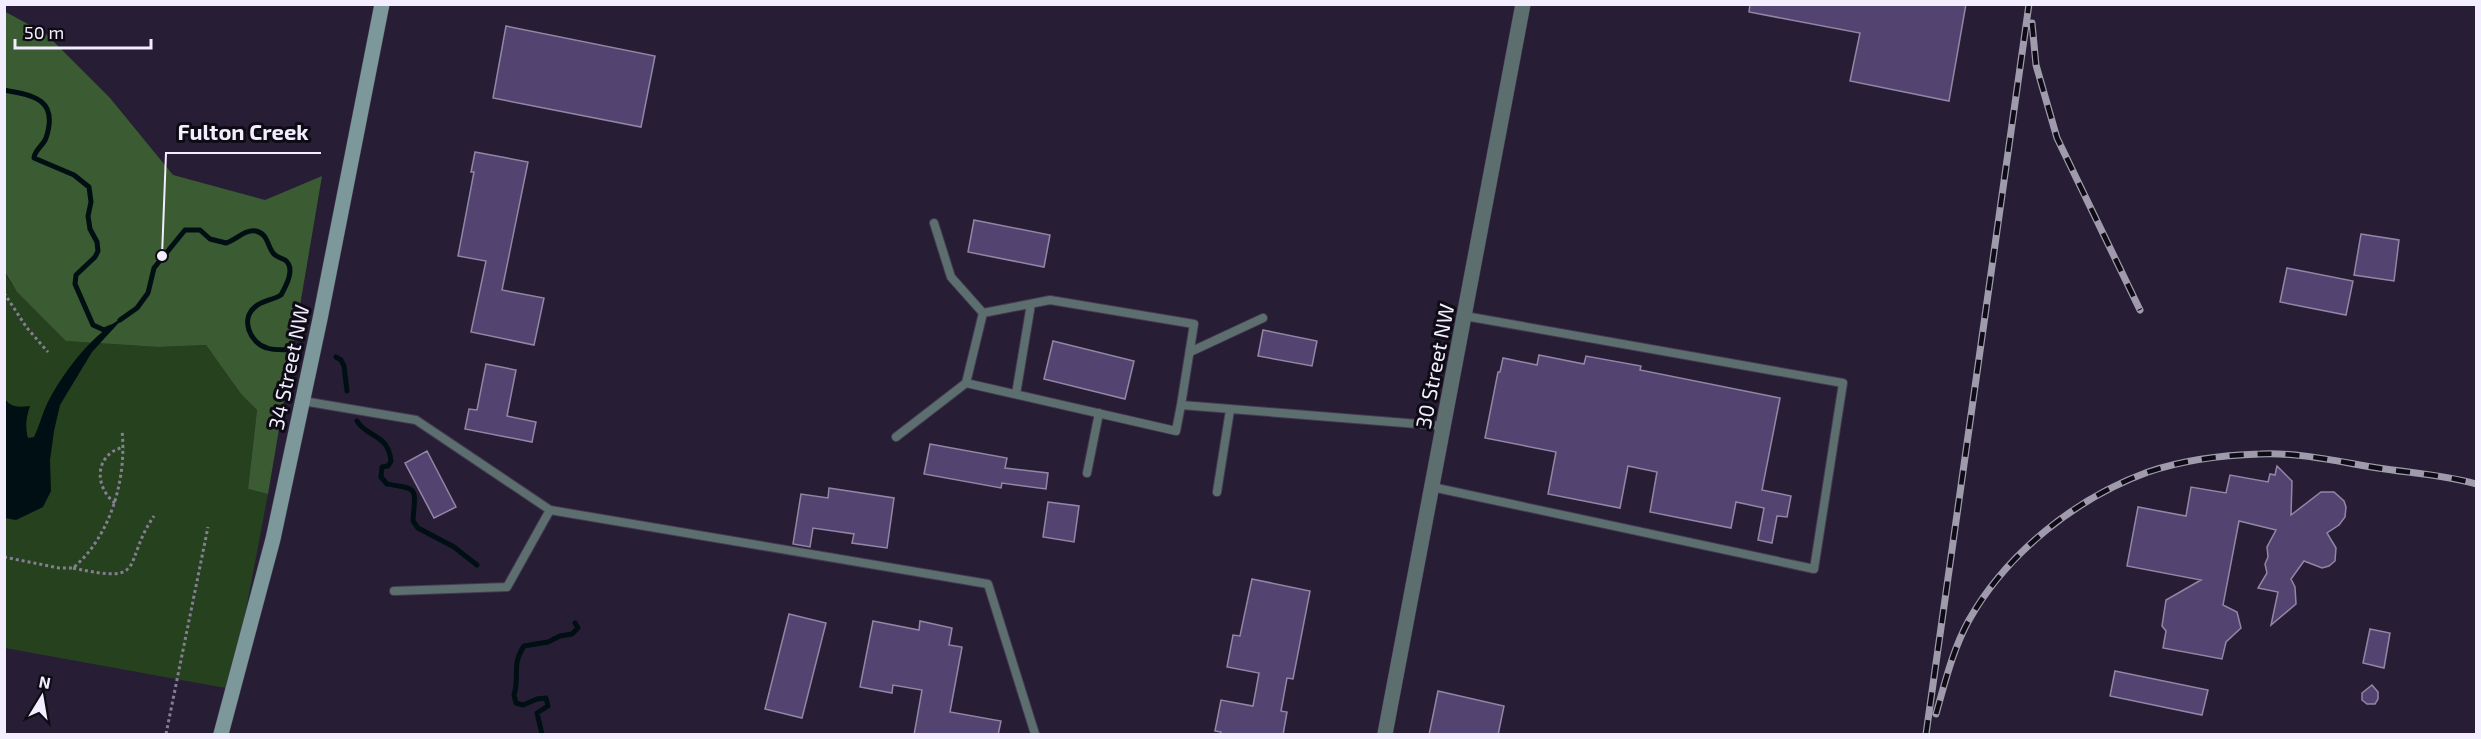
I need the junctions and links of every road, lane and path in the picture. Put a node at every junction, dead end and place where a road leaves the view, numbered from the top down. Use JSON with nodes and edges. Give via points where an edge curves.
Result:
{"nodes":[{"id":1,"x":382,"y":4,"type":"edge"},
{"id":2,"x":1523,"y":4,"type":"edge"},
{"id":3,"x":934,"y":223,"type":"dead end"},
{"id":4,"x":4,"y":293,"type":"edge"},
{"id":5,"x":1031,"y":304,"type":"junction"},
{"id":6,"x":983,"y":314,"type":"junction"},
{"id":7,"x":1465,"y":316,"type":"junction"},
{"id":8,"x":1263,"y":318,"type":"dead end"},
{"id":9,"x":48,"y":352,"type":"dead end"},
{"id":10,"x":1190,"y":352,"type":"junction"},
{"id":11,"x":966,"y":383,"type":"junction"},
{"id":12,"x":1016,"y":394,"type":"junction"},
{"id":13,"x":303,"y":401,"type":"junction"},
{"id":14,"x":1181,"y":405,"type":"junction"},
{"id":15,"x":1230,"y":410,"type":"junction"},
{"id":16,"x":1099,"y":413,"type":"junction"},
{"id":17,"x":1443,"y":426,"type":"junction"},
{"id":18,"x":122,"y":430,"type":"dead end"},
{"id":19,"x":896,"y":437,"type":"dead end"},
{"id":20,"x":124,"y":447,"type":"junction"},
{"id":21,"x":1087,"y":473,"type":"dead end"},
{"id":22,"x":1432,"y":488,"type":"junction"},
{"id":23,"x":1217,"y":492,"type":"dead end"},
{"id":24,"x":115,"y":503,"type":"junction"},
{"id":25,"x":550,"y":510,"type":"junction"},
{"id":26,"x":154,"y":516,"type":"dead end"},
{"id":27,"x":208,"y":527,"type":"dead end"},
{"id":28,"x":4,"y":557,"type":"edge"},
{"id":29,"x":73,"y":568,"type":"junction"},
{"id":30,"x":394,"y":591,"type":"dead end"},
{"id":31,"x":166,"y":735,"type":"edge"},
{"id":32,"x":221,"y":735,"type":"edge"},
{"id":33,"x":1035,"y":735,"type":"edge"},
{"id":34,"x":1385,"y":735,"type":"edge"}],
"edges":[{"from":1,"to":13,"type":"main road","name":"34 Street NW"},
{"from":2,"to":7,"type":"street","name":"30 Street NW"},
{"from":3,"to":6,"type":"lane","via":[[951,277]]},
{"from":4,"to":9,"type":"path"},
{"from":5,"to":6,"type":"lane"},
{"from":5,"to":10,"type":"lane","via":[[1050,300],[1194,324]]},
{"from":5,"to":12,"type":"lane"},
{"from":6,"to":11,"type":"lane"},
{"from":7,"to":17,"type":"street","name":"30 Street NW"},
{"from":7,"to":22,"type":"lane","via":[[1843,383],[1814,568]]},
{"from":8,"to":10,"type":"lane"},
{"from":10,"to":14,"type":"lane"},
{"from":11,"to":12,"type":"lane"},
{"from":11,"to":19,"type":"lane"},
{"from":12,"to":16,"type":"lane"},
{"from":13,"to":25,"type":"lane","via":[[416,420]]},
{"from":13,"to":32,"type":"main road","name":"34 Street NW","via":[[273,539]]},
{"from":14,"to":15,"type":"lane"},
{"from":14,"to":16,"type":"lane","via":[[1176,431]]},
{"from":15,"to":17,"type":"lane"},
{"from":15,"to":23,"type":"lane"},
{"from":16,"to":21,"type":"lane"},
{"from":17,"to":22,"type":"street","name":"30 Street NW"},
{"from":18,"to":20,"type":"path"},
{"from":20,"to":24,"type":"path"},
{"from":20,"to":24,"type":"path","via":[[111,453],[98,478]]},
{"from":22,"to":34,"type":"street","name":"30 Street NW"},
{"from":24,"to":29,"type":"path","via":[[85,558]]},
{"from":25,"to":30,"type":"lane","via":[[507,587]]},
{"from":25,"to":33,"type":"lane","via":[[987,584]]},
{"from":26,"to":29,"type":"path","via":[[133,564],[121,575],[107,576]]},
{"from":27,"to":31,"type":"path"},
{"from":28,"to":29,"type":"path"}]}
